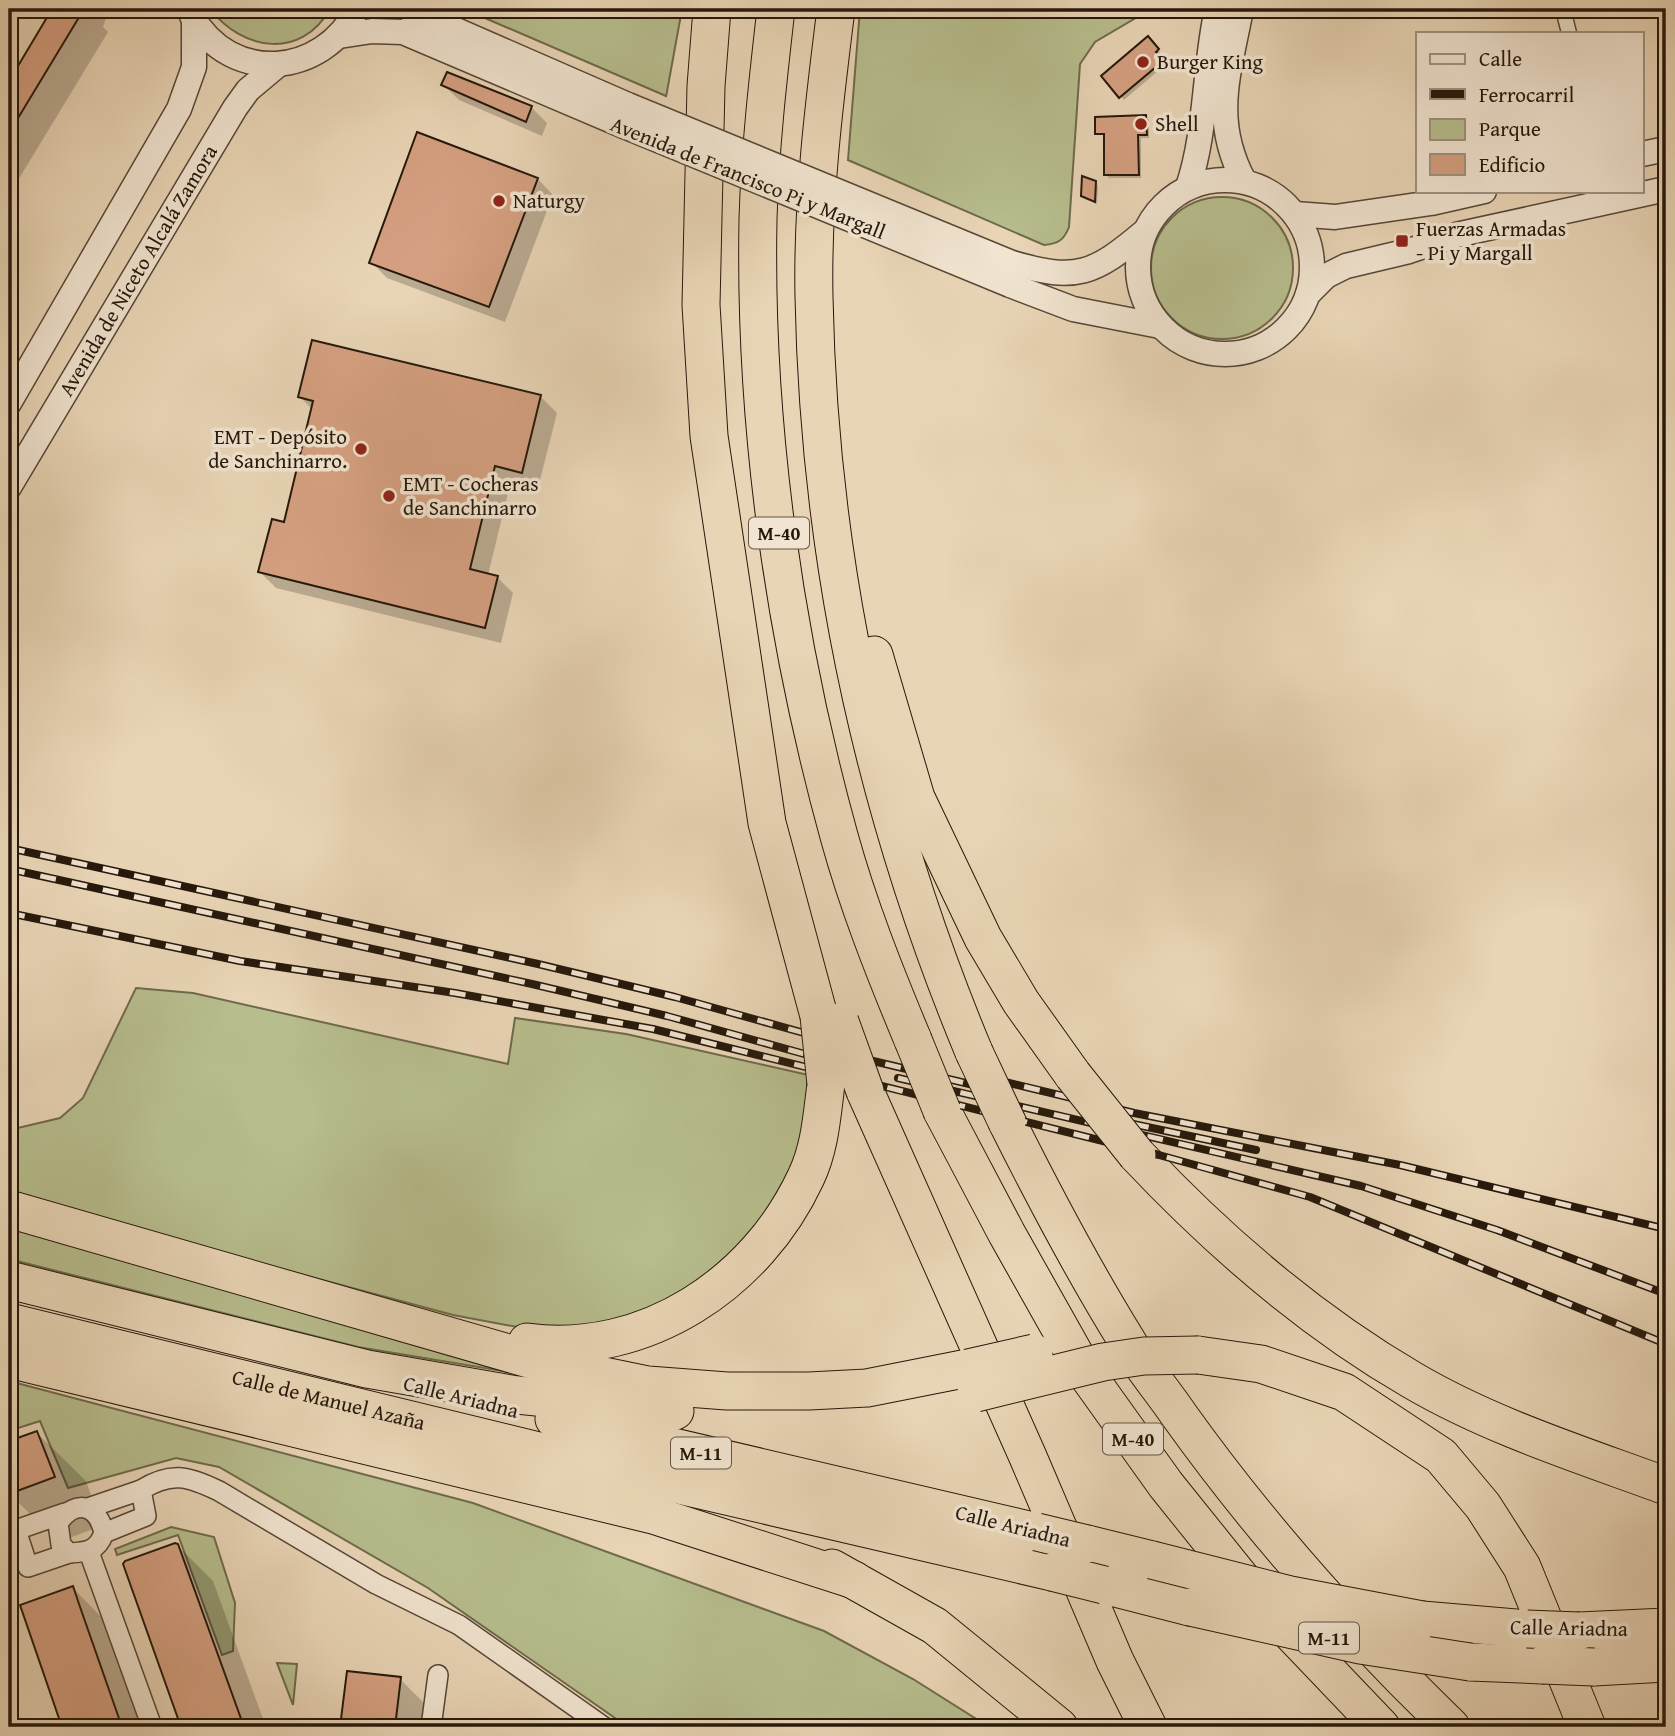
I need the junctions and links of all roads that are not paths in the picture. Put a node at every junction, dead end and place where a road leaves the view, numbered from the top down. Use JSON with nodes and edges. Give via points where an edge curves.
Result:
{"nodes":[{"id":1,"x":357,"y":9,"type":"edge"},
{"id":2,"x":712,"y":9,"type":"edge"},
{"id":3,"x":759,"y":9,"type":"edge"},
{"id":4,"x":776,"y":9,"type":"edge"},
{"id":5,"x":836,"y":9,"type":"edge"},
{"id":6,"x":1217,"y":9,"type":"edge"},
{"id":7,"x":1241,"y":9,"type":"edge"},
{"id":8,"x":1434,"y":9,"type":"edge"},
{"id":9,"x":1456,"y":9,"type":"edge"},
{"id":10,"x":1563,"y":9,"type":"edge"},
{"id":11,"x":418,"y":12,"type":"edge"},
{"id":12,"x":191,"y":14,"type":"edge"},
{"id":13,"x":1569,"y":32,"type":"edge"},
{"id":14,"x":339,"y":36,"type":"junction"},
{"id":15,"x":279,"y":64,"type":"junction"},
{"id":16,"x":626,"y":116,"type":"junction"},
{"id":17,"x":1666,"y":149,"type":"edge"},
{"id":18,"x":1644,"y":154,"type":"edge"},
{"id":19,"x":1244,"y":181,"type":"junction"},
{"id":20,"x":1188,"y":187,"type":"junction"},
{"id":21,"x":1666,"y":189,"type":"edge"},
{"id":22,"x":1480,"y":192,"type":"edge"},
{"id":23,"x":1295,"y":214,"type":"junction"},
{"id":24,"x":1144,"y":232,"type":"junction"},
{"id":25,"x":1011,"y":274,"type":"junction"},
{"id":26,"x":1308,"y":294,"type":"junction"},
{"id":27,"x":1160,"y":326,"type":"junction"},
{"id":28,"x":32,"y":365,"type":"junction"},
{"id":29,"x":9,"y":387,"type":"edge"},
{"id":30,"x":9,"y":403,"type":"edge"},
{"id":31,"x":9,"y":487,"type":"edge"},
{"id":32,"x":830,"y":507,"type":"junction"},
{"id":33,"x":802,"y":682,"type":"junction"},
{"id":34,"x":830,"y":1019,"type":"junction"},
{"id":35,"x":9,"y":1209,"type":"edge"},
{"id":36,"x":9,"y":1280,"type":"edge"},
{"id":37,"x":9,"y":1322,"type":"edge"},
{"id":38,"x":431,"y":1328,"type":"junction"},
{"id":39,"x":1193,"y":1342,"type":"junction"},
{"id":40,"x":9,"y":1359,"type":"edge"},
{"id":41,"x":368,"y":1369,"type":"junction"},
{"id":42,"x":972,"y":1381,"type":"junction"},
{"id":43,"x":649,"y":1478,"type":"junction"},
{"id":44,"x":1666,"y":1487,"type":"edge"},
{"id":45,"x":141,"y":1490,"type":"junction"},
{"id":46,"x":88,"y":1508,"type":"junction"},
{"id":47,"x":65,"y":1513,"type":"junction"},
{"id":48,"x":104,"y":1533,"type":"junction"},
{"id":49,"x":79,"y":1553,"type":"junction"},
{"id":50,"x":854,"y":1580,"type":"junction"},
{"id":51,"x":1666,"y":1627,"type":"edge"},
{"id":52,"x":1666,"y":1663,"type":"edge"},
{"id":53,"x":438,"y":1675,"type":"dead end"},
{"id":54,"x":152,"y":1727,"type":"edge"},
{"id":55,"x":431,"y":1727,"type":"edge"},
{"id":56,"x":604,"y":1727,"type":"edge"},
{"id":57,"x":1059,"y":1727,"type":"edge"},
{"id":58,"x":1148,"y":1727,"type":"edge"},
{"id":59,"x":1381,"y":1727,"type":"edge"},
{"id":60,"x":1451,"y":1727,"type":"edge"},
{"id":61,"x":1587,"y":1727,"type":"edge"}],
"edges":[{"from":1,"to":14,"type":"street"},
{"from":2,"to":34,"type":"highway","via":[[701,305],[709,436],[748,692]]},
{"from":3,"to":33,"type":"highway","via":[[744,214],[746,342],[755,467],[772,578]]},
{"from":4,"to":33,"type":"highway","number":"M-40","via":[[758,218],[759,321],[781,557]]},
{"from":5,"to":32,"type":"highway","number":"M-40","via":[[824,108],[815,269],[820,434]]},
{"from":6,"to":20,"type":"street","via":[[1199,145]]},
{"from":7,"to":19,"type":"street","via":[[1224,117],[1225,134]]},
{"from":8,"to":9,"type":"street"},
{"from":10,"to":13,"type":"street"},
{"from":11,"to":16,"type":"street","name":"Avenida de Francisco Pi y Margall"},
{"from":12,"to":15,"type":"street","via":[[221,48],[259,64]]},
{"from":12,"to":28,"type":"street","name":"Avenida de Niceto Alcalá Zamora","via":[[194,67],[179,109]]},
{"from":14,"to":15,"type":"street","via":[[312,56]]},
{"from":14,"to":16,"type":"street","name":"Avenida de Francisco Pi y Margall","via":[[403,32]]},
{"from":15,"to":31,"type":"street","name":"Avenida de Niceto Alcalá Zamora","via":[[248,90],[235,108]]},
{"from":16,"to":25,"type":"street","name":"Avenida de Francisco Pi y Margall","bridge":true},
{"from":17,"to":18,"type":"street"},
{"from":19,"to":20,"type":"street","via":[[1215,180]]},
{"from":19,"to":23,"type":"street","via":[[1281,199]]},
{"from":20,"to":24,"type":"street","via":[[1170,198]]},
{"from":21,"to":26,"type":"street","via":[[1456,235],[1346,266],[1326,276]]},
{"from":22,"to":23,"type":"street","via":[[1335,218]]},
{"from":23,"to":26,"type":"street","via":[[1310,253]]},
{"from":24,"to":25,"type":"street","name":"Avenida de Francisco Pi y Margall","via":[[1108,262],[1076,274]]},
{"from":24,"to":27,"type":"street","via":[[1138,281]]},
{"from":25,"to":27,"type":"street","name":"Avenida de Francisco Pi y Margall","via":[[1073,309]]},
{"from":26,"to":27,"type":"street","via":[[1283,332],[1244,354],[1199,351],[1181,344]]},
{"from":28,"to":29,"type":"street"},
{"from":28,"to":30,"type":"street","name":"Avenida de Niceto Alcalá Zamora"},
{"from":32,"to":44,"type":"highway","bridge":true,"via":[[916,798],[983,938],[1021,1002],[1137,1155],[1256,1269],[1333,1330],[1413,1381],[1536,1438]]},
{"from":32,"to":60,"type":"highway","number":"M-40","bridge":true,"via":[[845,616],[879,774],[935,958],[1007,1122],[1128,1343],[1203,1449],[1283,1550],[1391,1669]]},
{"from":33,"to":59,"type":"highway","number":"M-40","bridge":true,"via":[[839,837],[884,969],[942,1111],[1007,1234],[1083,1369],[1166,1485],[1251,1592]]},
{"from":34,"to":38,"type":"highway","bridge":true,"via":[[818,1142],[807,1176],[788,1211],[747,1261],[707,1297],[671,1319],[596,1342],[553,1345]]},
{"from":34,"to":58,"type":"highway","bridge":true},
{"from":35,"to":38,"type":"highway"},
{"from":36,"to":41,"type":"highway","name":"Calle de Manuel Azaña","number":"M-11"},
{"from":37,"to":43,"type":"highway","name":"Calle de Manuel Azaña","number":"M-11"},
{"from":38,"to":42,"type":"highway","via":[[546,1364],[648,1385],[809,1391]]},
{"from":39,"to":42,"type":"highway","bridge":true,"via":[[1144,1356]]},
{"from":39,"to":44,"type":"highway","via":[[1262,1340],[1332,1361],[1574,1465]]},
{"from":39,"to":61,"type":"highway","via":[[1344,1392],[1441,1456],[1483,1506],[1522,1567]]},
{"from":40,"to":50,"type":"highway","via":[[653,1515]]},
{"from":41,"to":42,"type":"highway","via":[[517,1395],[706,1414],[774,1416],[871,1411]]},
{"from":41,"to":51,"type":"highway","name":"Calle Ariadna","number":"M-11","bridge":true,"via":[[415,1388],[1290,1595],[1422,1620],[1579,1631]]},
{"from":43,"to":50,"type":"highway"},
{"from":43,"to":52,"type":"highway","name":"Calle Ariadna","number":"M-11","bridge":true,"via":[[1360,1644],[1470,1662],[1594,1667]]},
{"from":45,"to":46,"type":"street"},
{"from":45,"to":48,"type":"street","via":[[146,1516]]},
{"from":45,"to":56,"type":"street","via":[[158,1479],[177,1477],[219,1491],[376,1584],[458,1625]]},
{"from":46,"to":47,"type":"street"},
{"from":46,"to":48,"type":"street","via":[[101,1518]]},
{"from":47,"to":49,"type":"street","via":[[58,1523],[61,1545]]},
{"from":47,"to":49,"type":"street","via":[[16,1530],[28,1567]]},
{"from":48,"to":49,"type":"street","via":[[100,1545]]},
{"from":49,"to":54,"type":"street"},
{"from":50,"to":57,"type":"highway","via":[[934,1626]]},
{"from":53,"to":55,"type":"street"}]}
